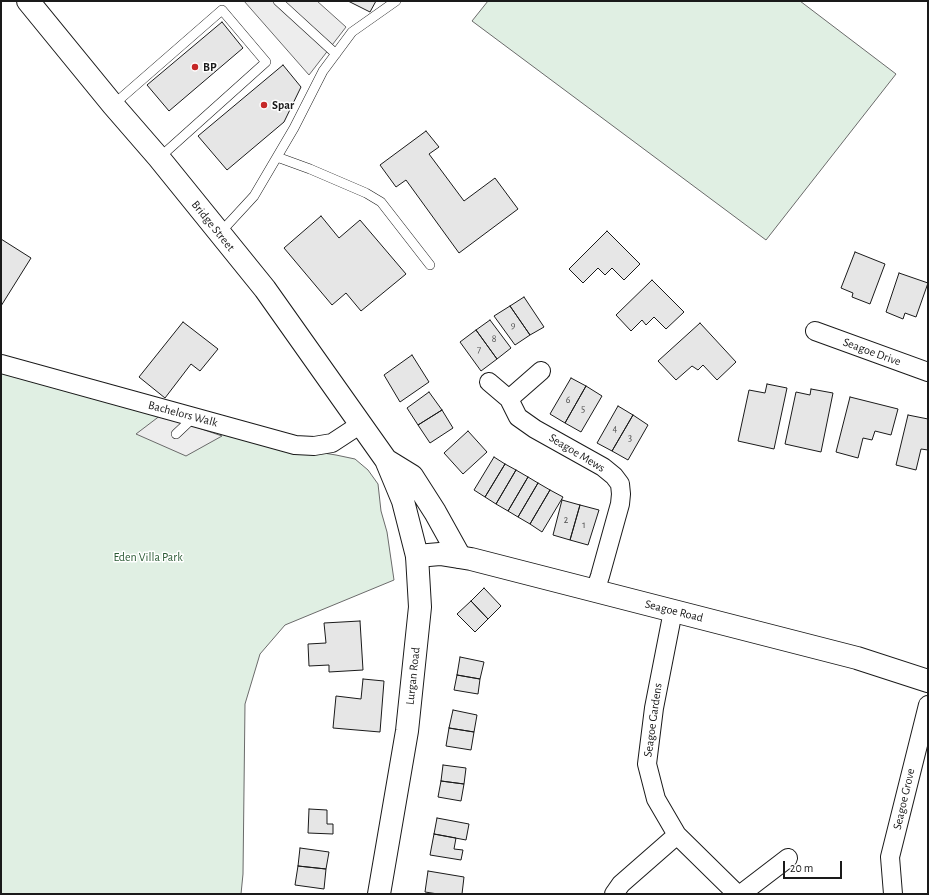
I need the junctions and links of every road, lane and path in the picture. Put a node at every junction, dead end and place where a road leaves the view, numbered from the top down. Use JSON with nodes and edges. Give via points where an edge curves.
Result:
{"nodes":[{"id":1,"x":28,"y":1,"type":"edge"},
{"id":2,"x":278,"y":1,"type":"edge"},
{"id":3,"x":396,"y":1,"type":"edge"},
{"id":4,"x":336,"y":54,"type":"junction"},
{"id":5,"x":113,"y":105,"type":"junction"},
{"id":6,"x":277,"y":157,"type":"junction"},
{"id":7,"x":159,"y":158,"type":"junction"},
{"id":8,"x":219,"y":234,"type":"junction"},
{"id":9,"x":430,"y":265,"type":"dead end"},
{"id":10,"x":815,"y":331,"type":"dead end"},
{"id":11,"x":1,"y":364,"type":"edge"},
{"id":12,"x":541,"y":371,"type":"dead end"},
{"id":13,"x":928,"y":372,"type":"edge"},
{"id":14,"x":489,"y":382,"type":"dead end"},
{"id":15,"x":508,"y":399,"type":"junction"},
{"id":16,"x":194,"y":417,"type":"junction"},
{"id":17,"x":361,"y":424,"type":"junction"},
{"id":18,"x":176,"y":434,"type":"dead end"},
{"id":19,"x":386,"y":460,"type":"junction"},
{"id":20,"x":417,"y":556,"type":"junction"},
{"id":21,"x":460,"y":557,"type":"junction"},
{"id":22,"x":595,"y":591,"type":"junction"},
{"id":23,"x":672,"y":611,"type":"junction"},
{"id":24,"x":928,"y":681,"type":"edge"},
{"id":25,"x":928,"y":704,"type":"edge"},
{"id":26,"x":677,"y":835,"type":"junction"},
{"id":27,"x":788,"y":858,"type":"dead end"},
{"id":28,"x":379,"y":894,"type":"edge"},
{"id":29,"x":614,"y":894,"type":"edge"},
{"id":30,"x":737,"y":894,"type":"edge"},
{"id":31,"x":741,"y":894,"type":"edge"},
{"id":32,"x":894,"y":894,"type":"edge"}],
"edges":[{"from":1,"to":5,"type":"main road","name":"Bridge Street"},
{"from":2,"to":4,"type":"lane"},
{"from":3,"to":4,"type":"lane","via":[[352,32]]},
{"from":4,"to":6,"type":"lane","via":[[323,71]]},
{"from":5,"to":7,"type":"main road","name":"Bridge Street"},
{"from":5,"to":7,"type":"lane","via":[[222,10],[266,62]]},
{"from":6,"to":8,"type":"lane","via":[[254,196]]},
{"from":6,"to":9,"type":"lane","via":[[366,193],[381,202]]},
{"from":7,"to":8,"type":"main road","name":"Bridge Street"},
{"from":8,"to":17,"type":"main road","name":"Bridge Street","via":[[265,289]]},
{"from":10,"to":13,"type":"street","name":"Seagoe Drive"},
{"from":11,"to":16,"type":"street","name":"Bachelors Walk"},
{"from":12,"to":15,"type":"street"},
{"from":14,"to":15,"type":"street","name":"Seagoe Mews"},
{"from":15,"to":22,"type":"street","name":"Seagoe Mews","via":[[518,417],[603,467],[620,484],[620,504]]},
{"from":16,"to":17,"type":"street","name":"Bachelors Walk","via":[[301,446],[332,443]]},
{"from":16,"to":18,"type":"lane"},
{"from":17,"to":19,"type":"main road","name":"Bridge Street"},
{"from":19,"to":20,"type":"main road","name":"Lurgan Road","via":[[403,501]]},
{"from":19,"to":21,"type":"main road","via":[[412,476]]},
{"from":20,"to":21,"type":"main road","name":"Seagoe Road","via":[[440,554]]},
{"from":20,"to":28,"type":"main road","name":"Lurgan Road","via":[[420,607],[407,731]]},
{"from":21,"to":22,"type":"main road","name":"Seagoe Road"},
{"from":22,"to":23,"type":"main road","name":"Seagoe Road"},
{"from":23,"to":24,"type":"main road","name":"Seagoe Road","via":[[857,658]]},
{"from":23,"to":26,"type":"street","name":"Seagoe Gardens","via":[[654,708],[647,764],[656,799]]},
{"from":25,"to":32,"type":"street","name":"Seagoe Grove","via":[[890,857]]},
{"from":26,"to":29,"type":"street","via":[[621,884]]},
{"from":26,"to":30,"type":"street","name":"Seagoe Gardens"},
{"from":27,"to":31,"type":"street"}]}
